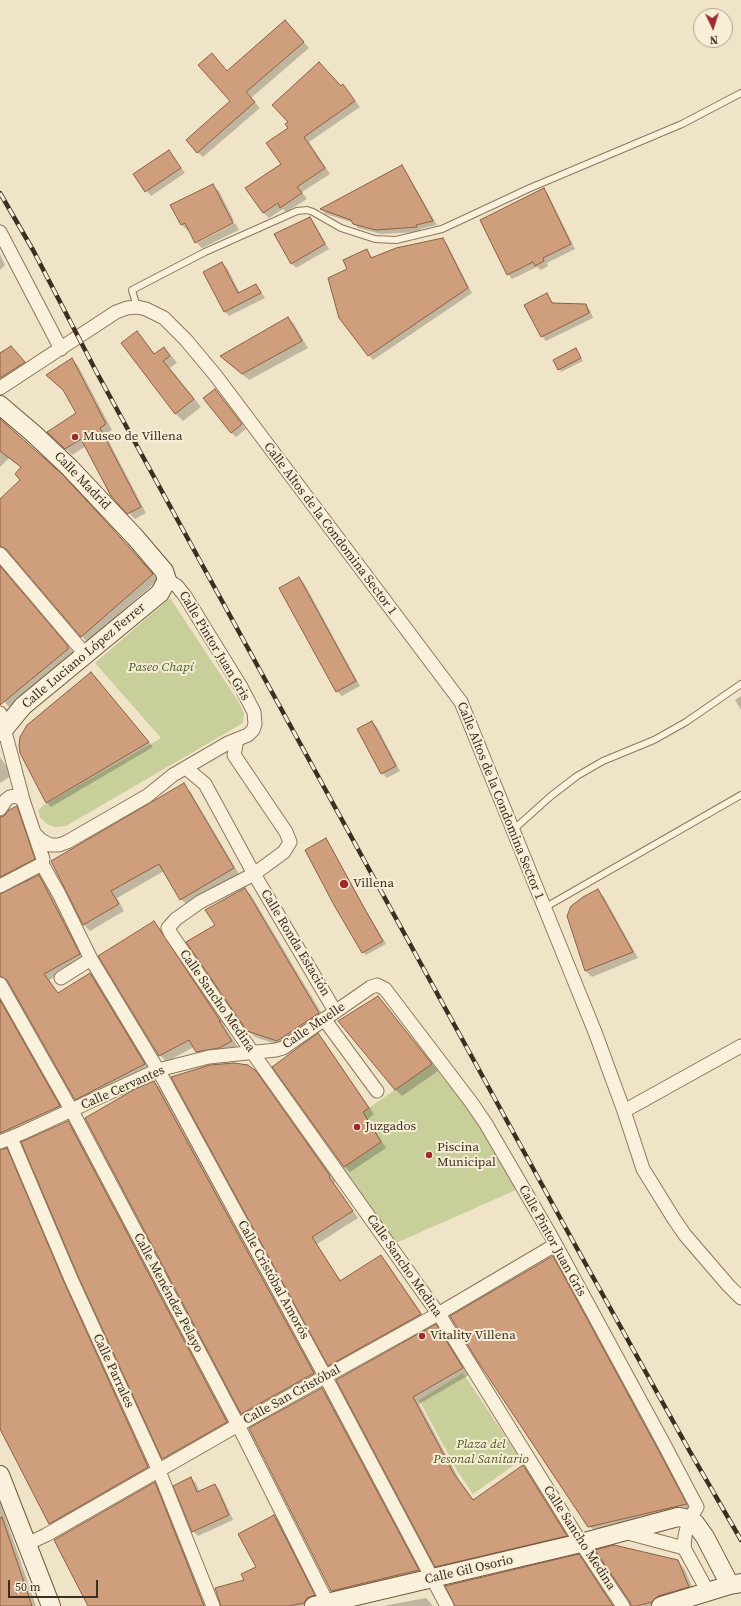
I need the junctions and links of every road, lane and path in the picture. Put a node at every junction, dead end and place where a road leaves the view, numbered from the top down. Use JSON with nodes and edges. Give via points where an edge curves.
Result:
{"nodes":[{"id":1,"x":741,"y":93,"type":"edge"},
{"id":2,"x":0,"y":232,"type":"edge"},
{"id":3,"x":137,"y":307,"type":"junction"},
{"id":4,"x":61,"y":349,"type":"junction"},
{"id":5,"x":0,"y":388,"type":"edge"},
{"id":6,"x":0,"y":405,"type":"edge"},
{"id":7,"x":0,"y":554,"type":"edge"},
{"id":8,"x":158,"y":563,"type":"joint"},
{"id":9,"x":167,"y":580,"type":"junction"},
{"id":10,"x":85,"y":654,"type":"junction"},
{"id":11,"x":741,"y":684,"type":"edge"},
{"id":12,"x":3,"y":733,"type":"edge"},
{"id":13,"x":243,"y":737,"type":"junction"},
{"id":14,"x":186,"y":768,"type":"junction"},
{"id":15,"x":741,"y":795,"type":"edge"},
{"id":16,"x":23,"y":800,"type":"junction"},
{"id":17,"x":0,"y":809,"type":"edge"},
{"id":18,"x":513,"y":830,"type":"junction"},
{"id":19,"x":35,"y":834,"type":"junction"},
{"id":20,"x":42,"y":864,"type":"junction"},
{"id":21,"x":254,"y":874,"type":"junction"},
{"id":22,"x":0,"y":886,"type":"edge"},
{"id":23,"x":544,"y":908,"type":"junction"},
{"id":24,"x":91,"y":959,"type":"junction"},
{"id":25,"x":61,"y":978,"type":"dead end"},
{"id":26,"x":0,"y":984,"type":"edge"},
{"id":27,"x":371,"y":987,"type":"joint"},
{"id":28,"x":335,"y":1011,"type":"junction"},
{"id":29,"x":324,"y":1019,"type":"junction"},
{"id":30,"x":741,"y":1046,"type":"edge"},
{"id":31,"x":252,"y":1052,"type":"junction"},
{"id":32,"x":158,"y":1070,"type":"junction"},
{"id":33,"x":377,"y":1091,"type":"dead end"},
{"id":34,"x":72,"y":1111,"type":"junction"},
{"id":35,"x":624,"y":1111,"type":"junction"},
{"id":36,"x":5,"y":1140,"type":"edge"},
{"id":37,"x":556,"y":1245,"type":"junction"},
{"id":38,"x":741,"y":1298,"type":"edge"},
{"id":39,"x":438,"y":1314,"type":"junction"},
{"id":40,"x":325,"y":1376,"type":"junction"},
{"id":41,"x":238,"y":1425,"type":"junction"},
{"id":42,"x":159,"y":1471,"type":"junction"},
{"id":43,"x":1,"y":1480,"type":"edge"},
{"id":44,"x":684,"y":1519,"type":"junction"},
{"id":45,"x":624,"y":1532,"type":"junction"},
{"id":46,"x":581,"y":1543,"type":"junction"},
{"id":47,"x":27,"y":1544,"type":"junction"},
{"id":48,"x":684,"y":1548,"type":"junction"},
{"id":49,"x":433,"y":1578,"type":"junction"},
{"id":50,"x":736,"y":1584,"type":"edge"},
{"id":51,"x":708,"y":1592,"type":"junction"},
{"id":52,"x":323,"y":1605,"type":"edge"},
{"id":53,"x":51,"y":1606,"type":"edge"},
{"id":54,"x":214,"y":1606,"type":"edge"},
{"id":55,"x":447,"y":1606,"type":"edge"},
{"id":56,"x":624,"y":1606,"type":"edge"},
{"id":57,"x":661,"y":1606,"type":"edge"}],
"edges":[{"from":1,"to":3,"type":"lane","via":[[682,124],[530,188],[442,229],[396,240],[380,239],[341,228],[313,212],[297,212],[205,252],[132,290]]},
{"from":2,"to":4,"type":"street"},
{"from":3,"to":4,"type":"street","via":[[116,312]]},
{"from":3,"to":18,"type":"street","name":"Calle Altos de la Condomina Sector 1","via":[[164,318],[216,376],[461,702]]},
{"from":4,"to":5,"type":"street"},
{"from":6,"to":8,"type":"street","name":"Calle Madrid","via":[[70,468]]},
{"from":7,"to":10,"type":"street"},
{"from":8,"to":9,"type":"street","name":"Calle Pintor Juan Gris"},
{"from":9,"to":10,"type":"street","name":"Calle Luciano López Ferrer","via":[[160,593]]},
{"from":9,"to":13,"type":"street","name":"Calle Pintor Juan Gris","via":[[177,586],[185,596],[241,687],[255,718],[253,730]]},
{"from":10,"to":12,"type":"street","name":"Calle Luciano López Ferrer","via":[[23,706]]},
{"from":11,"to":18,"type":"lane","via":[[686,722],[654,740],[604,761],[577,776]]},
{"from":12,"to":16,"type":"street","name":"Calle Cristóbal Amorós"},
{"from":13,"to":14,"type":"street"},
{"from":13,"to":21,"type":"street","name":"Calle Ronda Estación","via":[[234,755],[286,832],[290,842],[284,852]]},
{"from":14,"to":19,"type":"street","via":[[168,778],[147,796],[67,842],[50,845]]},
{"from":14,"to":21,"type":"street","name":"Calle Ronda Estación","via":[[206,784]]},
{"from":15,"to":23,"type":"lane"},
{"from":16,"to":17,"type":"street","via":[[18,796],[10,797]]},
{"from":16,"to":19,"type":"street","name":"Calle Cristóbal Amorós"},
{"from":18,"to":23,"type":"street","name":"Calle Altos de la Condomina Sector 1"},
{"from":19,"to":20,"type":"street","name":"Calle Cristóbal Amorós","via":[[43,859]]},
{"from":20,"to":22,"type":"street"},
{"from":20,"to":24,"type":"street","name":"Calle Cristóbal Amorós"},
{"from":21,"to":28,"type":"street","name":"Calle Ronda Estación"},
{"from":21,"to":31,"type":"street","name":"Calle Sancho Medina","via":[[200,902],[168,928]]},
{"from":23,"to":35,"type":"street","name":"Calle Altos de la Condomina Sector 1"},
{"from":24,"to":25,"type":"street"},
{"from":24,"to":32,"type":"street","name":"Calle Cristóbal Amorós"},
{"from":26,"to":34,"type":"street","name":"Calle Menéndez Pelayo"},
{"from":27,"to":28,"type":"street","name":"Calle Muelle"},
{"from":27,"to":37,"type":"street","name":"Calle Pintor Juan Gris","via":[[385,989],[472,1102]]},
{"from":28,"to":29,"type":"street","name":"Calle Muelle"},
{"from":29,"to":31,"type":"street","name":"Calle Muelle","via":[[282,1048]]},
{"from":29,"to":33,"type":"street"},
{"from":30,"to":35,"type":"street"},
{"from":31,"to":32,"type":"street","name":"Calle Cervantes","via":[[209,1057]]},
{"from":31,"to":39,"type":"street","name":"Calle Sancho Medina"},
{"from":32,"to":34,"type":"street","name":"Calle Cervantes"},
{"from":32,"to":40,"type":"street","name":"Calle Cristóbal Amorós"},
{"from":34,"to":36,"type":"street","name":"Calle Cervantes"},
{"from":34,"to":41,"type":"street","name":"Calle Menéndez Pelayo"},
{"from":35,"to":38,"type":"street","name":"Calle Altos de la Condomina Sector 1","via":[[643,1169],[674,1219],[709,1264]]},
{"from":36,"to":42,"type":"street","name":"Calle Parrales"},
{"from":37,"to":39,"type":"street","name":"Calle San Cristóbal"},
{"from":37,"to":44,"type":"street","name":"Calle Pintor Juan Gris","via":[[697,1507]]},
{"from":39,"to":40,"type":"street","name":"Calle San Cristóbal"},
{"from":39,"to":46,"type":"street","name":"Calle Sancho Medina"},
{"from":40,"to":41,"type":"street","name":"Calle San Cristóbal"},
{"from":40,"to":49,"type":"street","name":"Calle Cristóbal Amorós"},
{"from":41,"to":42,"type":"street","name":"Calle San Cristóbal"},
{"from":41,"to":52,"type":"street","name":"Calle Menéndez Pelayo"},
{"from":42,"to":47,"type":"street","name":"Calle San Cristóbal"},
{"from":42,"to":54,"type":"street","name":"Calle Parrales"},
{"from":43,"to":47,"type":"street"},
{"from":44,"to":45,"type":"street","name":"Calle Gil Osorio"},
{"from":44,"to":48,"type":"street","name":"Calle Pintor Juan Gris"},
{"from":44,"to":50,"type":"street","via":[[695,1523]]},
{"from":45,"to":46,"type":"street","name":"Calle Gil Osorio"},
{"from":45,"to":48,"type":"street","name":"Calle Gil Osorio"},
{"from":46,"to":49,"type":"street","name":"Calle Gil Osorio"},
{"from":46,"to":56,"type":"street","name":"Calle Sancho Medina"},
{"from":47,"to":53,"type":"street"},
{"from":48,"to":51,"type":"street"},
{"from":49,"to":52,"type":"street","name":"Calle Gil Osorio"},
{"from":49,"to":55,"type":"street","name":"Calle Cristóbal Amorós"},
{"from":50,"to":51,"type":"street"},
{"from":51,"to":57,"type":"street"}]}
